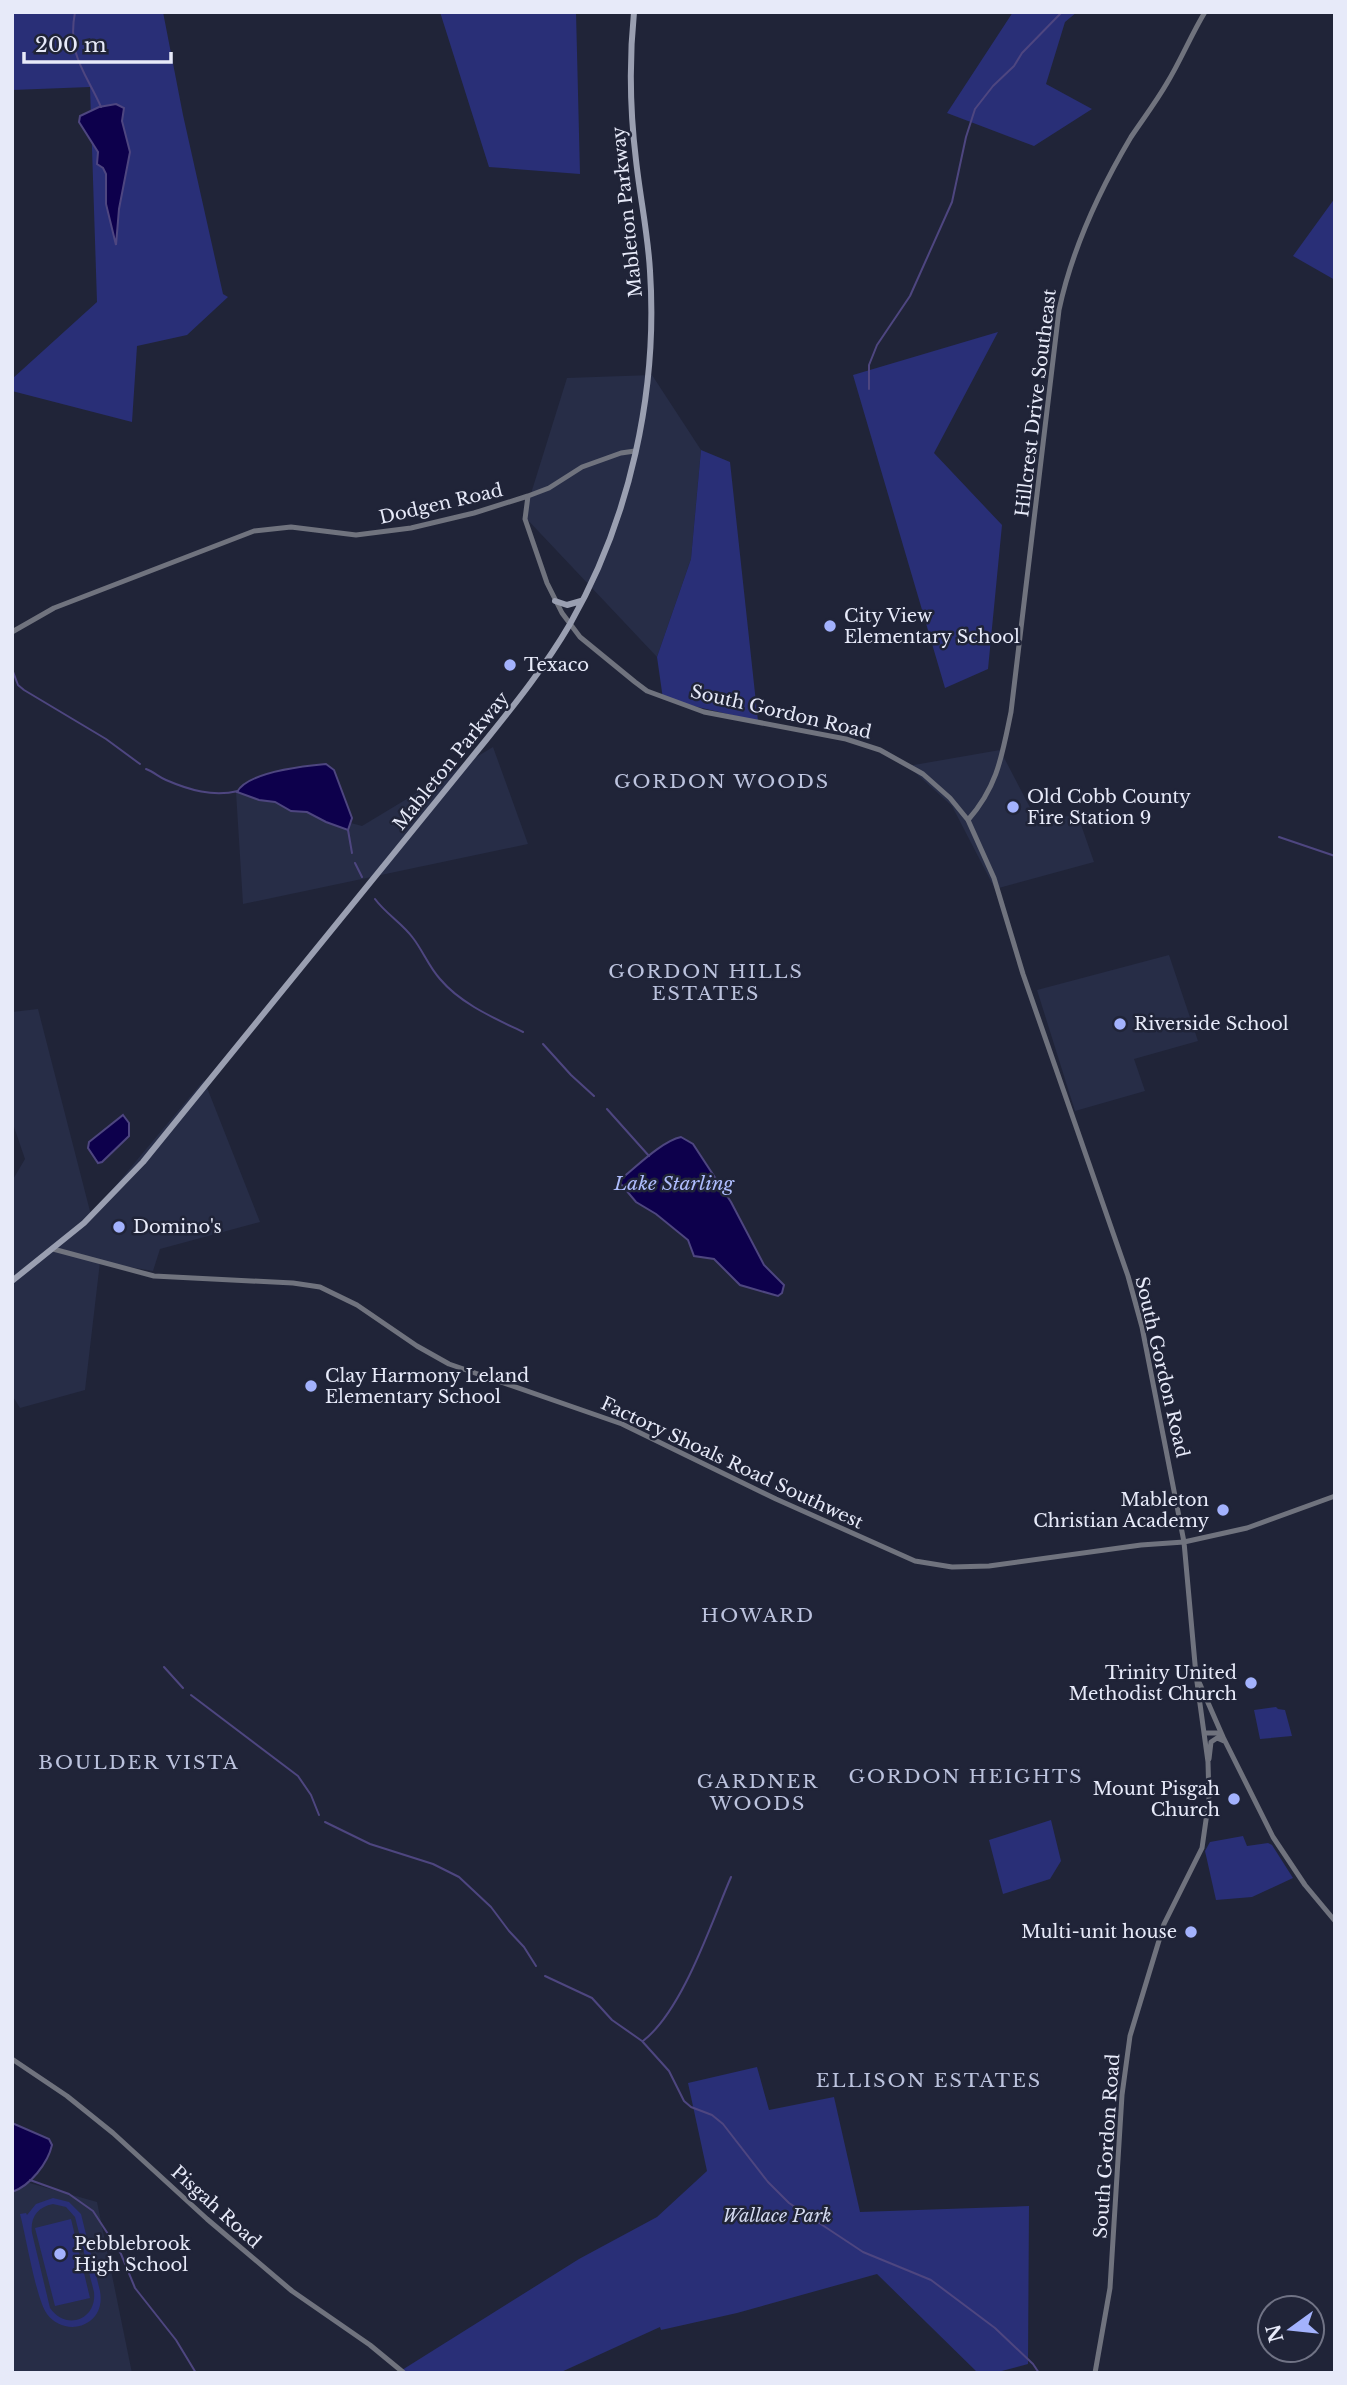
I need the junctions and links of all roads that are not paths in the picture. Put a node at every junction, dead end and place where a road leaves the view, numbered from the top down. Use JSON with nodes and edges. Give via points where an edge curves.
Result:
{"nodes":[{"id":1,"x":634,"y":12,"type":"edge"},
{"id":2,"x":1205,"y":12,"type":"edge"},
{"id":3,"x":635,"y":451,"type":"junction"},
{"id":4,"x":528,"y":496,"type":"junction"},
{"id":5,"x":555,"y":601,"type":"junction"},
{"id":6,"x":581,"y":601,"type":"junction"},
{"id":7,"x":570,"y":624,"type":"junction"},
{"id":8,"x":12,"y":632,"type":"edge"},
{"id":9,"x":968,"y":820,"type":"junction"},
{"id":10,"x":53,"y":1249,"type":"junction"},
{"id":11,"x":12,"y":1281,"type":"edge"},
{"id":12,"x":1335,"y":1496,"type":"edge"},
{"id":13,"x":1184,"y":1542,"type":"junction"},
{"id":14,"x":1196,"y":1675,"type":"junction"},
{"id":15,"x":1204,"y":1733,"type":"junction"},
{"id":16,"x":1226,"y":1743,"type":"junction"},
{"id":17,"x":1208,"y":1762,"type":"junction"},
{"id":18,"x":1335,"y":1921,"type":"edge"},
{"id":19,"x":12,"y":2059,"type":"edge"},
{"id":20,"x":404,"y":2373,"type":"edge"},
{"id":21,"x":1095,"y":2373,"type":"edge"}],
"edges":[{"from":1,"to":3,"type":"main road","name":"Mableton Parkway","via":[[631,115],[651,302],[649,366]]},
{"from":2,"to":9,"type":"street","name":"Hillcrest Drive Southeast","via":[[1094,206],[1065,282],[1011,712],[996,777]]},
{"from":3,"to":4,"type":"street","name":"Dodgen Road","via":[[582,467]]},
{"from":3,"to":6,"type":"main road","name":"Mableton Parkway","via":[[615,521]]},
{"from":4,"to":5,"type":"street","name":"South Gordon Road","via":[[525,519]]},
{"from":4,"to":8,"type":"street","name":"Dodgen Road","via":[[389,532],[346,535],[278,527],[254,531],[54,608]]},
{"from":5,"to":6,"type":"main road","via":[[567,605]]},
{"from":5,"to":7,"type":"street","name":"South Gordon Road"},
{"from":6,"to":7,"type":"main road","name":"Mableton Parkway"},
{"from":7,"to":9,"type":"street","name":"South Gordon Road","via":[[648,691],[704,712],[846,739],[880,750],[923,774]]},
{"from":7,"to":10,"type":"main road","name":"Mableton Parkway","via":[[486,740],[164,1137],[106,1202]]},
{"from":9,"to":13,"type":"street","name":"South Gordon Road","via":[[994,878],[1128,1276]]},
{"from":10,"to":11,"type":"main road","name":"Mableton Parkway"},
{"from":10,"to":13,"type":"street","name":"Factory Shoals Road Southwest","via":[[155,1276],[320,1287],[357,1305],[449,1364],[622,1424],[911,1560],[952,1567],[989,1566]]},
{"from":12,"to":13,"type":"street","name":"Factory Shoals Road Southwest","via":[[1247,1528]]},
{"from":13,"to":14,"type":"street","name":"South Gordon Road"},
{"from":14,"to":15,"type":"street","name":"South Gordon Road"},
{"from":14,"to":16,"type":"street"},
{"from":15,"to":16,"type":"street","via":[[1220,1734]]},
{"from":15,"to":17,"type":"street","name":"South Gordon Road"},
{"from":16,"to":17,"type":"street","via":[[1217,1738],[1211,1742]]},
{"from":16,"to":18,"type":"street","via":[[1279,1847]]},
{"from":17,"to":21,"type":"street","name":"South Gordon Road","via":[[1208,1814],[1202,1847],[1164,1924],[1130,2036],[1110,2288]]},
{"from":19,"to":20,"type":"street","name":"Pisgah Road","via":[[67,2095],[273,2276]]}]}
